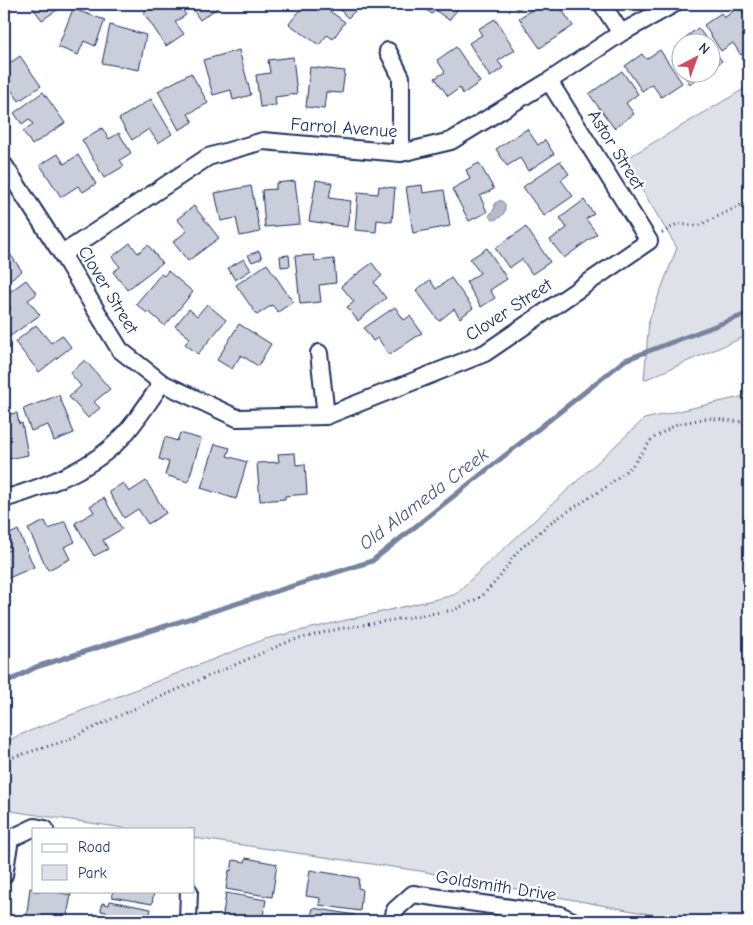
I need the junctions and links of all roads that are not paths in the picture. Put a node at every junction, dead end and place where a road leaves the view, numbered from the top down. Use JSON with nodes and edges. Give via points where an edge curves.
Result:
{"nodes":[{"id":1,"x":602,"y":4,"type":"edge"},
{"id":2,"x":674,"y":4,"type":"edge"},
{"id":3,"x":621,"y":33,"type":"junction"},
{"id":4,"x":388,"y":51,"type":"dead end"},
{"id":5,"x":549,"y":81,"type":"junction"},
{"id":6,"x":401,"y":153,"type":"junction"},
{"id":7,"x":4,"y":165,"type":"edge"},
{"id":8,"x":649,"y":241,"type":"joint"},
{"id":9,"x":62,"y":254,"type":"junction"},
{"id":10,"x":319,"y":353,"type":"dead end"},
{"id":11,"x":162,"y":383,"type":"junction"},
{"id":12,"x":326,"y":416,"type":"junction"},
{"id":13,"x":4,"y":499,"type":"edge"},
{"id":14,"x":32,"y":831,"type":"edge"},
{"id":15,"x":4,"y":875,"type":"edge"},
{"id":16,"x":189,"y":892,"type":"edge"},
{"id":17,"x":188,"y":921,"type":"edge"},
{"id":18,"x":393,"y":921,"type":"edge"},
{"id":19,"x":573,"y":921,"type":"edge"}],
"edges":[{"from":1,"to":3,"type":"street"},
{"from":2,"to":3,"type":"street","name":"Farrol Avenue"},
{"from":3,"to":5,"type":"street","name":"Farrol Avenue"},
{"from":4,"to":6,"type":"street","via":[[401,77]]},
{"from":5,"to":6,"type":"street","name":"Farrol Avenue","via":[[451,141]]},
{"from":5,"to":8,"type":"street","name":"Astor Street"},
{"from":6,"to":9,"type":"street","name":"Farrol Avenue","via":[[263,141],[208,156]]},
{"from":7,"to":9,"type":"street","name":"Clover Street"},
{"from":8,"to":12,"type":"street","name":"Clover Street","via":[[485,353]]},
{"from":9,"to":11,"type":"street","name":"Clover Street","via":[[120,350]]},
{"from":10,"to":12,"type":"street"},
{"from":11,"to":12,"type":"street","name":"Clover Street","via":[[237,418]]},
{"from":11,"to":13,"type":"street","via":[[124,435],[100,457],[43,487]]},
{"from":14,"to":15,"type":"street","via":[[10,839]]},
{"from":16,"to":17,"type":"street"},
{"from":18,"to":19,"type":"street","name":"Goldsmith Drive","via":[[395,910],[413,894],[560,915]]}]}
